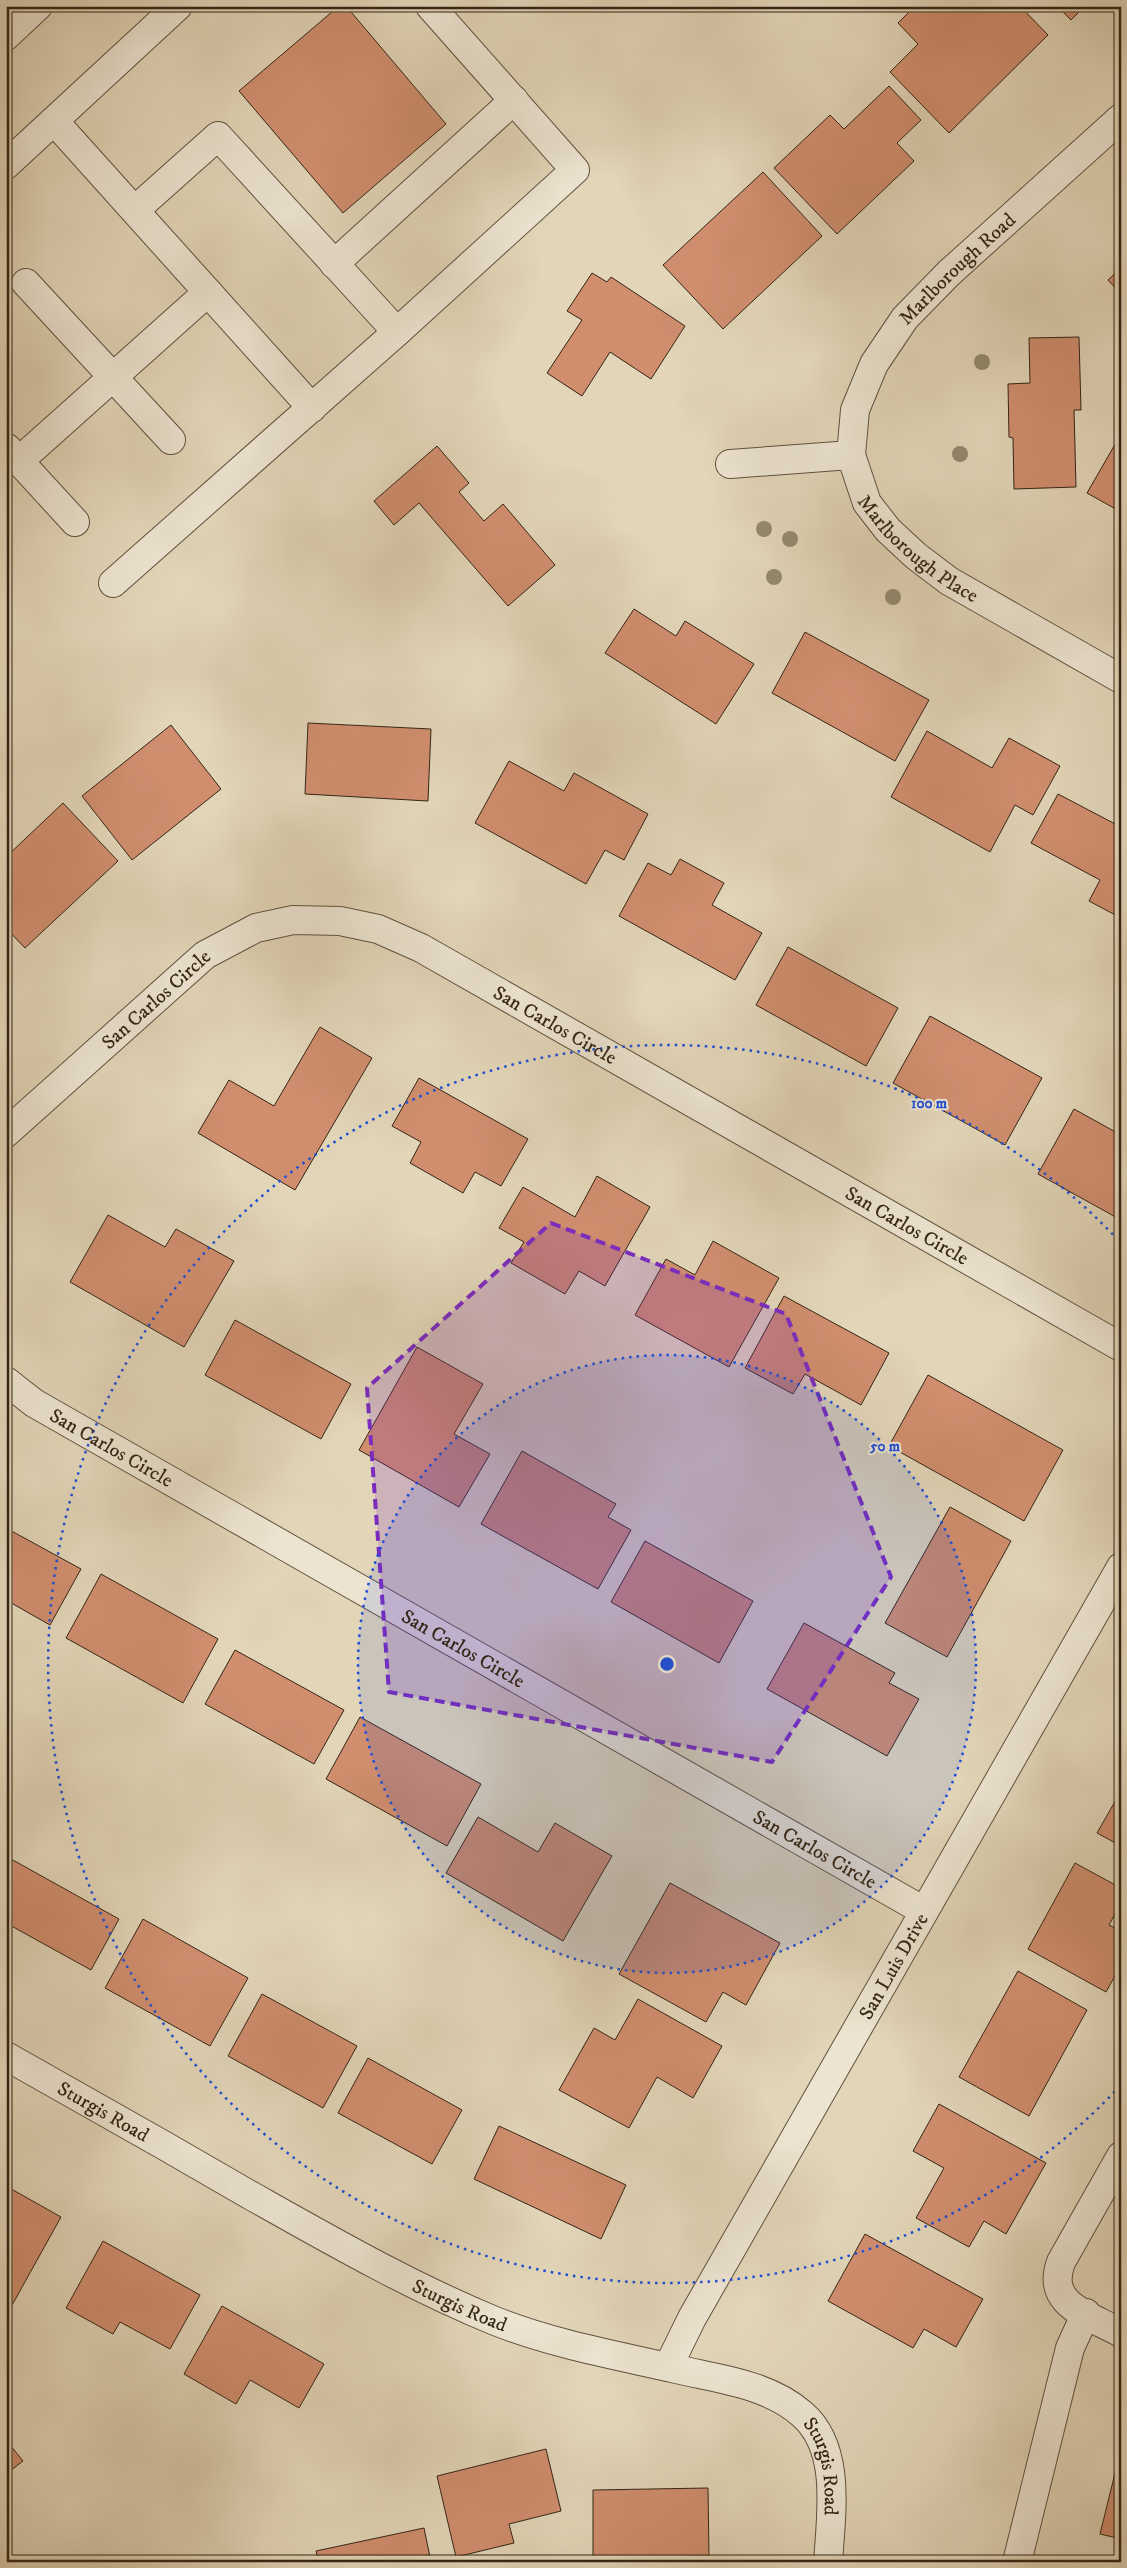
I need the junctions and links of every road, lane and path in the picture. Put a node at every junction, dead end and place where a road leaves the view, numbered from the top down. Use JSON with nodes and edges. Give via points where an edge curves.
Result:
{"nodes":[{"id":1,"x":38,"y":6,"type":"edge"},
{"id":2,"x":178,"y":6,"type":"edge"},
{"id":3,"x":430,"y":6,"type":"edge"},
{"id":4,"x":6,"y":36,"type":"edge"},
{"id":5,"x":514,"y":100,"type":"junction"},
{"id":6,"x":1121,"y":118,"type":"edge"},
{"id":7,"x":54,"y":121,"type":"junction"},
{"id":8,"x":6,"y":165,"type":"edge"},
{"id":9,"x":135,"y":210,"type":"junction"},
{"id":10,"x":334,"y":264,"type":"junction"},
{"id":11,"x":26,"y":283,"type":"dead end"},
{"id":12,"x":208,"y":292,"type":"junction"},
{"id":13,"x":397,"y":332,"type":"junction"},
{"id":14,"x":112,"y":376,"type":"junction"},
{"id":15,"x":312,"y":408,"type":"junction"},
{"id":16,"x":171,"y":440,"type":"dead end"},
{"id":17,"x":13,"y":454,"type":"edge"},
{"id":18,"x":851,"y":456,"type":"junction"},
{"id":19,"x":730,"y":464,"type":"dead end"},
{"id":20,"x":75,"y":522,"type":"dead end"},
{"id":21,"x":113,"y":583,"type":"dead end"},
{"id":22,"x":1121,"y":678,"type":"edge"},
{"id":23,"x":6,"y":1133,"type":"edge"},
{"id":24,"x":1121,"y":1348,"type":"edge"},
{"id":25,"x":6,"y":1380,"type":"edge"},
{"id":26,"x":1121,"y":1567,"type":"edge"},
{"id":27,"x":924,"y":1911,"type":"junction"},
{"id":28,"x":6,"y":2056,"type":"edge"},
{"id":29,"x":1121,"y":2156,"type":"edge"},
{"id":30,"x":1086,"y":2313,"type":"junction"},
{"id":31,"x":1121,"y":2333,"type":"edge"},
{"id":32,"x":668,"y":2367,"type":"junction"},
{"id":33,"x":828,"y":2562,"type":"edge"},
{"id":34,"x":1017,"y":2562,"type":"edge"}],
"edges":[{"from":1,"to":4,"type":"street"},
{"from":2,"to":7,"type":"street"},
{"from":3,"to":5,"type":"street"},
{"from":5,"to":10,"type":"street"},
{"from":5,"to":13,"type":"street","via":[[575,170]]},
{"from":6,"to":18,"type":"street","name":"Marlborough Road","via":[[949,273],[905,318],[874,364],[855,410]]},
{"from":7,"to":8,"type":"street"},
{"from":7,"to":9,"type":"street"},
{"from":9,"to":10,"type":"street","via":[[218,136]]},
{"from":9,"to":12,"type":"street"},
{"from":10,"to":13,"type":"street"},
{"from":11,"to":14,"type":"street"},
{"from":12,"to":14,"type":"street"},
{"from":12,"to":15,"type":"street"},
{"from":13,"to":15,"type":"street"},
{"from":14,"to":16,"type":"street"},
{"from":14,"to":17,"type":"street"},
{"from":15,"to":21,"type":"street"},
{"from":17,"to":20,"type":"street"},
{"from":18,"to":19,"type":"street"},
{"from":18,"to":22,"type":"street","name":"Marlborough Place","via":[[866,503],[888,530],[916,556],[949,581]]},
{"from":23,"to":24,"type":"street","name":"San Carlos Circle","via":[[205,956],[256,928],[293,920],[340,921],[378,929],[421,948]]},
{"from":25,"to":27,"type":"street","name":"San Carlos Circle","via":[[43,1408]]},
{"from":26,"to":27,"type":"street","name":"San Luis Drive"},
{"from":27,"to":32,"type":"street","name":"San Luis Drive","via":[[692,2318]]},
{"from":28,"to":32,"type":"street","name":"Sturgis Road","via":[[344,2248],[453,2302],[549,2340]]},
{"from":29,"to":30,"type":"street","via":[[1056,2274],[1062,2298]]},
{"from":30,"to":31,"type":"street"},
{"from":30,"to":34,"type":"street","via":[[1070,2348]]},
{"from":32,"to":33,"type":"street","name":"Sturgis Road","via":[[742,2384],[774,2396],[803,2414],[819,2435],[830,2466]]}]}
